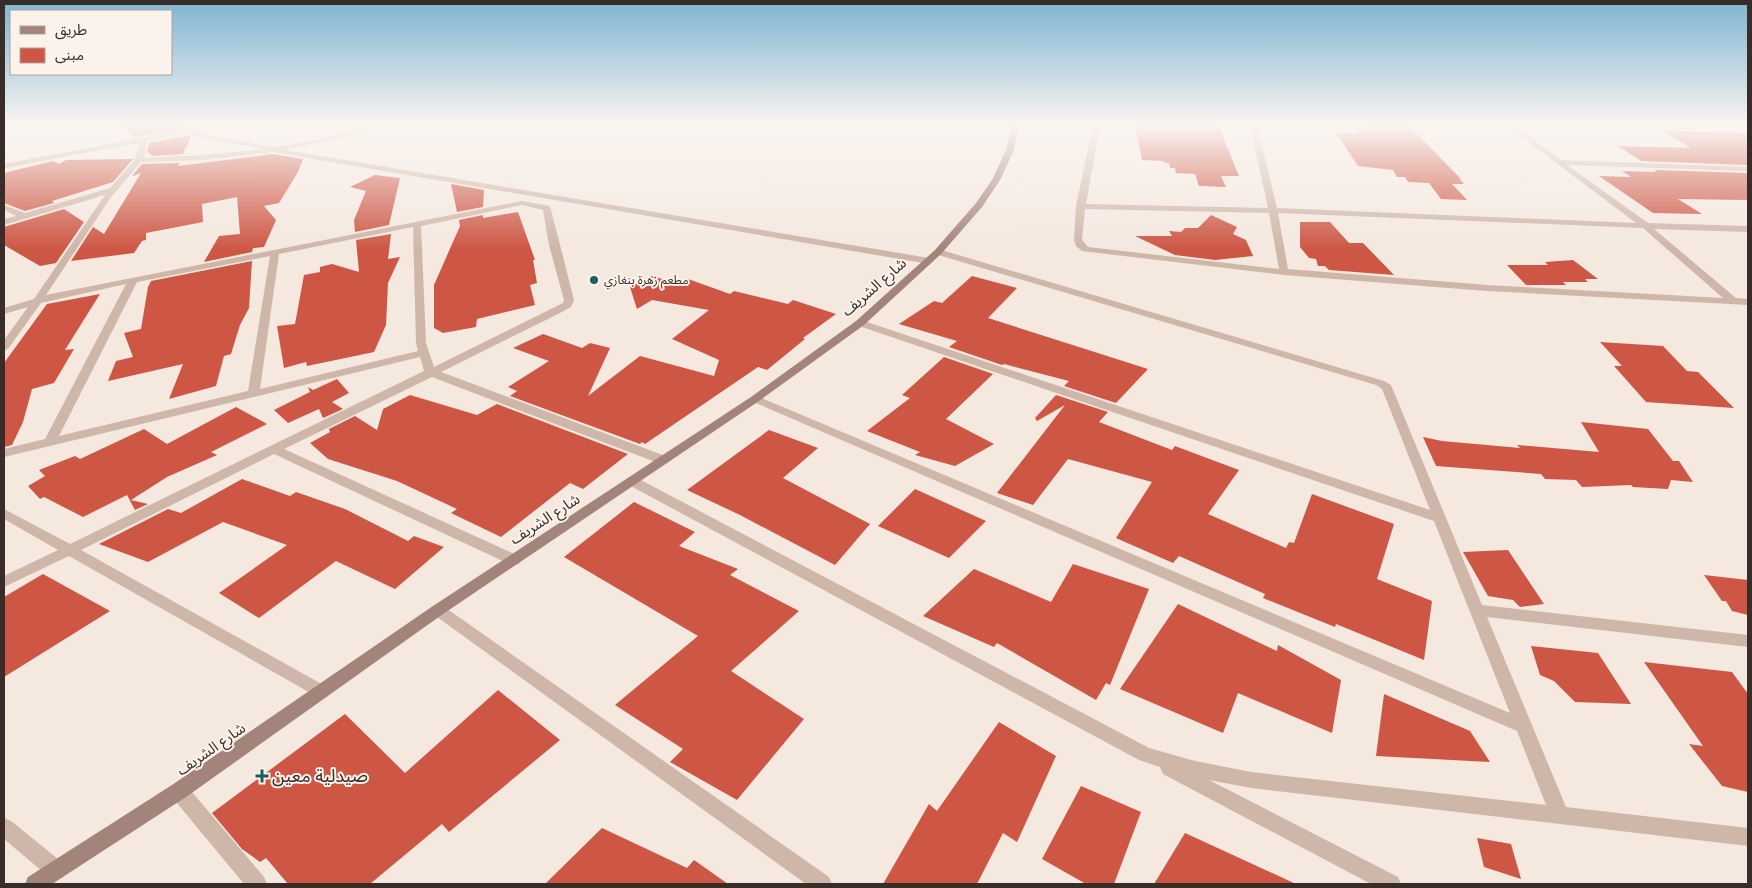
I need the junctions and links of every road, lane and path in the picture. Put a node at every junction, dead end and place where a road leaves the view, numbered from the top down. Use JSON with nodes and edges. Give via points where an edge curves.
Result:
{"nodes":[{"id":1,"x":133,"y":166,"type":"edge"},
{"id":2,"x":375,"y":166,"type":"edge"},
{"id":3,"x":1002,"y":166,"type":"edge"},
{"id":4,"x":1087,"y":166,"type":"edge"},
{"id":5,"x":1263,"y":166,"type":"edge"},
{"id":6,"x":1566,"y":166,"type":"edge"},
{"id":7,"x":1699,"y":166,"type":"edge"},
{"id":8,"x":1748,"y":168,"type":"edge"},
{"id":9,"x":113,"y":190,"type":"junction"},
{"id":10,"x":1080,"y":206,"type":"junction"},
{"id":11,"x":4,"y":208,"type":"edge"},
{"id":12,"x":1273,"y":210,"type":"junction"},
{"id":13,"x":24,"y":216,"type":"junction"},
{"id":14,"x":4,"y":222,"type":"edge"},
{"id":15,"x":417,"y":224,"type":"junction"},
{"id":16,"x":1648,"y":227,"type":"junction"},
{"id":17,"x":1748,"y":229,"type":"edge"},
{"id":18,"x":275,"y":252,"type":"junction"},
{"id":19,"x":934,"y":256,"type":"junction"},
{"id":20,"x":1284,"y":272,"type":"junction"},
{"id":21,"x":133,"y":280,"type":"junction"},
{"id":22,"x":38,"y":301,"type":"junction"},
{"id":23,"x":1733,"y":301,"type":"junction"},
{"id":24,"x":1748,"y":302,"type":"edge"},
{"id":25,"x":4,"y":311,"type":"edge"},
{"id":26,"x":860,"y":323,"type":"junction"},
{"id":27,"x":4,"y":347,"type":"edge"},
{"id":28,"x":424,"y":353,"type":"junction"},
{"id":29,"x":430,"y":372,"type":"junction"},
{"id":30,"x":253,"y":394,"type":"junction"},
{"id":31,"x":755,"y":399,"type":"junction"},
{"id":32,"x":50,"y":442,"type":"junction"},
{"id":33,"x":273,"y":449,"type":"junction"},
{"id":34,"x":4,"y":453,"type":"edge"},
{"id":35,"x":663,"y":460,"type":"junction"},
{"id":36,"x":632,"y":481,"type":"junction"},
{"id":37,"x":4,"y":513,"type":"edge"},
{"id":38,"x":1440,"y":518,"type":"junction"},
{"id":39,"x":67,"y":550,"type":"junction"},
{"id":40,"x":514,"y":560,"type":"junction"},
{"id":41,"x":4,"y":582,"type":"edge"},
{"id":42,"x":438,"y":610,"type":"junction"},
{"id":43,"x":1476,"y":610,"type":"junction"},
{"id":44,"x":1748,"y":641,"type":"edge"},
{"id":45,"x":321,"y":692,"type":"junction"},
{"id":46,"x":1523,"y":726,"type":"junction"},
{"id":47,"x":1145,"y":755,"type":"junction"},
{"id":48,"x":180,"y":791,"type":"junction"},
{"id":49,"x":1559,"y":814,"type":"junction"},
{"id":50,"x":4,"y":827,"type":"edge"},
{"id":51,"x":1748,"y":837,"type":"edge"},
{"id":52,"x":56,"y":870,"type":"junction"},
{"id":53,"x":34,"y":884,"type":"edge"},
{"id":54,"x":257,"y":884,"type":"edge"},
{"id":55,"x":822,"y":884,"type":"edge"},
{"id":56,"x":1391,"y":884,"type":"edge"}],
"edges":[{"from":1,"to":9,"type":"street"},
{"from":2,"to":19,"type":"street"},
{"from":3,"to":19,"type":"main road","name":"شارع الشريف","via":[[980,205]]},
{"from":4,"to":10,"type":"street"},
{"from":5,"to":12,"type":"street"},
{"from":6,"to":16,"type":"street"},
{"from":7,"to":8,"type":"street"},
{"from":9,"to":13,"type":"street"},
{"from":9,"to":22,"type":"street"},
{"from":10,"to":12,"type":"street"},
{"from":10,"to":20,"type":"street","via":[[1078,240],[1085,249]]},
{"from":11,"to":13,"type":"street"},
{"from":12,"to":16,"type":"street"},
{"from":12,"to":20,"type":"street"},
{"from":13,"to":14,"type":"street"},
{"from":15,"to":18,"type":"street"},
{"from":15,"to":28,"type":"street","via":[[420,343]]},
{"from":15,"to":29,"type":"street","via":[[522,203],[547,208],[569,300],[568,305]]},
{"from":16,"to":17,"type":"street"},
{"from":16,"to":23,"type":"street"},
{"from":18,"to":21,"type":"street"},
{"from":18,"to":30,"type":"street"},
{"from":19,"to":26,"type":"main road","name":"شارع الشريف"},
{"from":19,"to":38,"type":"street","via":[[1380,383],[1391,393]]},
{"from":20,"to":23,"type":"street","via":[[1487,288]]},
{"from":21,"to":22,"type":"street"},
{"from":21,"to":32,"type":"street"},
{"from":22,"to":25,"type":"street"},
{"from":22,"to":27,"type":"street"},
{"from":23,"to":24,"type":"street"},
{"from":26,"to":31,"type":"main road","name":"شارع الشريف"},
{"from":26,"to":38,"type":"street"},
{"from":28,"to":29,"type":"street"},
{"from":28,"to":30,"type":"street"},
{"from":29,"to":33,"type":"street"},
{"from":29,"to":35,"type":"street"},
{"from":30,"to":32,"type":"street"},
{"from":31,"to":35,"type":"main road","name":"شارع الشريف"},
{"from":31,"to":46,"type":"street"},
{"from":32,"to":34,"type":"street"},
{"from":33,"to":39,"type":"street"},
{"from":33,"to":40,"type":"street"},
{"from":35,"to":36,"type":"main road","name":"شارع الشريف"},
{"from":36,"to":40,"type":"main road","name":"شارع الشريف"},
{"from":36,"to":47,"type":"street"},
{"from":37,"to":39,"type":"street"},
{"from":38,"to":43,"type":"street"},
{"from":39,"to":41,"type":"street"},
{"from":39,"to":45,"type":"street"},
{"from":40,"to":42,"type":"main road","name":"شارع الشريف"},
{"from":42,"to":45,"type":"main road","name":"شارع الشريف"},
{"from":42,"to":55,"type":"street"},
{"from":43,"to":44,"type":"street"},
{"from":43,"to":46,"type":"street"},
{"from":45,"to":48,"type":"main road","name":"شارع الشريف"},
{"from":46,"to":49,"type":"street"},
{"from":47,"to":49,"type":"street","via":[[1251,780]]},
{"from":47,"to":56,"type":"street"},
{"from":48,"to":52,"type":"main road","name":"شارع الشريف"},
{"from":48,"to":54,"type":"street"},
{"from":49,"to":51,"type":"street"},
{"from":50,"to":52,"type":"street"},
{"from":52,"to":53,"type":"main road","name":"شارع الشريف"}]}
